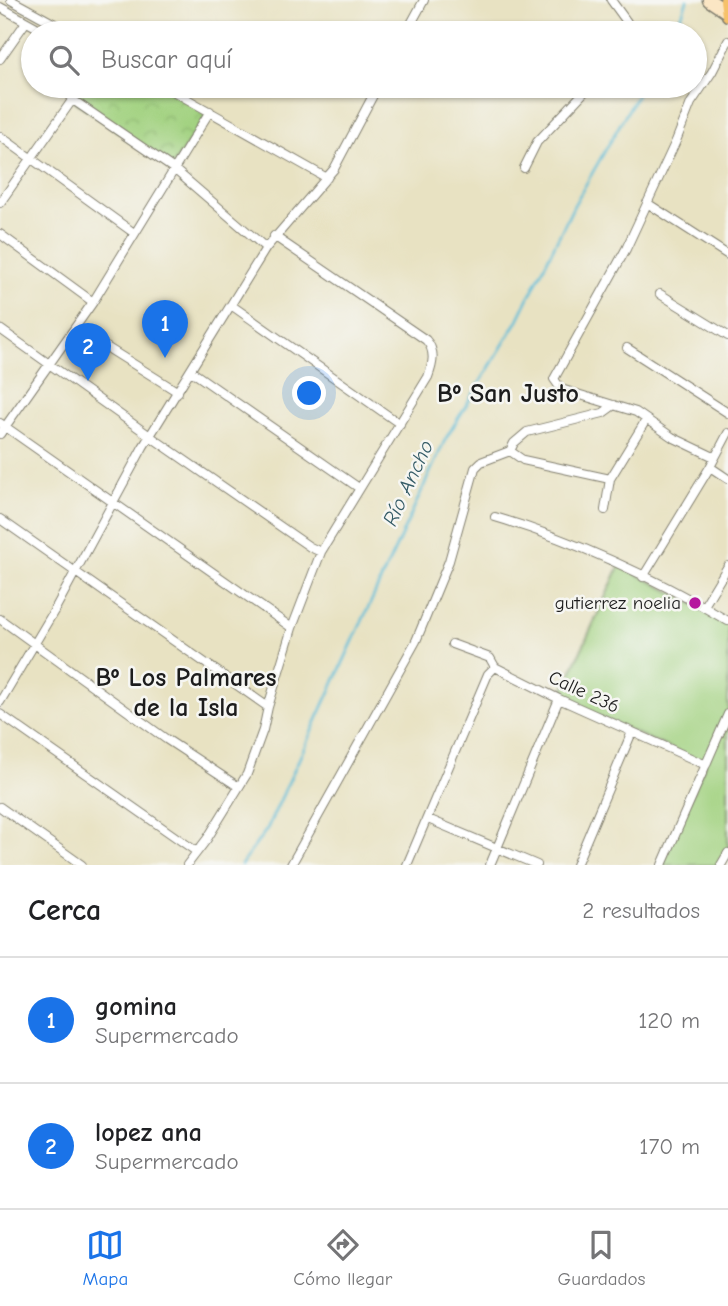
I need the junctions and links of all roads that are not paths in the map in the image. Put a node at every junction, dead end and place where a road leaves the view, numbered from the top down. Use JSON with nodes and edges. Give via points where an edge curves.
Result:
{"nodes":[{"id":1,"x":12,"y":0,"type":"edge"},
{"id":2,"x":424,"y":0,"type":"edge"},
{"id":3,"x":611,"y":0,"type":"edge"},
{"id":4,"x":709,"y":0,"type":"edge"},
{"id":5,"x":0,"y":7,"type":"edge"},
{"id":6,"x":727,"y":9,"type":"edge"},
{"id":7,"x":24,"y":21,"type":"edge"},
{"id":8,"x":50,"y":21,"type":"edge"},
{"id":9,"x":413,"y":21,"type":"edge"},
{"id":10,"x":626,"y":21,"type":"edge"},
{"id":11,"x":21,"y":29,"type":"edge"},
{"id":12,"x":728,"y":41,"type":"edge"},
{"id":13,"x":0,"y":59,"type":"edge"},
{"id":14,"x":707,"y":79,"type":"edge"},
{"id":15,"x":186,"y":98,"type":"edge"},
{"id":16,"x":371,"y":98,"type":"edge"},
{"id":17,"x":579,"y":98,"type":"edge"},
{"id":18,"x":694,"y":98,"type":"edge"},
{"id":19,"x":73,"y":100,"type":"joint"},
{"id":20,"x":210,"y":111,"type":"junction"},
{"id":21,"x":0,"y":136,"type":"edge"},
{"id":22,"x":30,"y":159,"type":"junction"},
{"id":23,"x":524,"y":168,"type":"dead end"},
{"id":24,"x":174,"y":169,"type":"junction"},
{"id":25,"x":327,"y":178,"type":"junction"},
{"id":26,"x":0,"y":203,"type":"edge"},
{"id":27,"x":647,"y":203,"type":"junction"},
{"id":28,"x":134,"y":233,"type":"junction"},
{"id":29,"x":0,"y":234,"type":"edge"},
{"id":30,"x":274,"y":236,"type":"junction"},
{"id":31,"x":266,"y":248,"type":"junction"},
{"id":32,"x":728,"y":255,"type":"edge"},
{"id":33,"x":660,"y":294,"type":"dead end"},
{"id":34,"x":93,"y":302,"type":"junction"},
{"id":35,"x":231,"y":305,"type":"junction"},
{"id":36,"x":76,"y":328,"type":"junction"},
{"id":37,"x":0,"y":329,"type":"edge"},
{"id":38,"x":728,"y":336,"type":"edge"},
{"id":39,"x":627,"y":348,"type":"dead end"},
{"id":40,"x":49,"y":364,"type":"junction"},
{"id":41,"x":191,"y":371,"type":"junction"},
{"id":42,"x":178,"y":392,"type":"junction"},
{"id":43,"x":614,"y":405,"type":"junction"},
{"id":44,"x":728,"y":413,"type":"edge"},
{"id":45,"x":646,"y":420,"type":"junction"},
{"id":46,"x":400,"y":424,"type":"junction"},
{"id":47,"x":2,"y":428,"type":"edge"},
{"id":48,"x":728,"y":433,"type":"edge"},
{"id":49,"x":150,"y":435,"type":"junction"},
{"id":50,"x":510,"y":452,"type":"junction"},
{"id":51,"x":714,"y":457,"type":"junction"},
{"id":52,"x":710,"y":467,"type":"junction"},
{"id":53,"x":610,"y":479,"type":"junction"},
{"id":54,"x":728,"y":479,"type":"edge"},
{"id":55,"x":359,"y":488,"type":"junction"},
{"id":56,"x":112,"y":503,"type":"junction"},
{"id":57,"x":605,"y":510,"type":"dead end"},
{"id":58,"x":495,"y":517,"type":"dead end"},
{"id":59,"x":0,"y":519,"type":"edge"},
{"id":60,"x":321,"y":552,"type":"junction"},
{"id":61,"x":728,"y":566,"type":"edge"},
{"id":62,"x":76,"y":571,"type":"junction"},
{"id":63,"x":643,"y":576,"type":"junction"},
{"id":64,"x":704,"y":606,"type":"junction"},
{"id":65,"x":0,"y":619,"type":"edge"},
{"id":66,"x":728,"y":621,"type":"edge"},
{"id":67,"x":292,"y":628,"type":"junction"},
{"id":68,"x":36,"y":644,"type":"junction"},
{"id":69,"x":452,"y":644,"type":"dead end"},
{"id":70,"x":495,"y":667,"type":"junction"},
{"id":71,"x":558,"y":699,"type":"junction"},
{"id":72,"x":0,"y":702,"type":"edge"},
{"id":73,"x":268,"y":707,"type":"junction"},
{"id":74,"x":0,"y":714,"type":"edge"},
{"id":75,"x":728,"y":715,"type":"edge"},
{"id":76,"x":632,"y":732,"type":"junction"},
{"id":77,"x":706,"y":765,"type":"junction"},
{"id":78,"x":239,"y":787,"type":"junction"},
{"id":79,"x":0,"y":807,"type":"edge"},
{"id":80,"x":428,"y":819,"type":"junction"},
{"id":81,"x":497,"y":849,"type":"junction"},
{"id":82,"x":197,"y":852,"type":"junction"},
{"id":83,"x":728,"y":853,"type":"edge"},
{"id":84,"x":82,"y":865,"type":"edge"},
{"id":85,"x":187,"y":865,"type":"edge"},
{"id":86,"x":291,"y":865,"type":"edge"},
{"id":87,"x":407,"y":865,"type":"edge"},
{"id":88,"x":490,"y":865,"type":"edge"},
{"id":89,"x":537,"y":865,"type":"edge"},
{"id":90,"x":576,"y":865,"type":"edge"},
{"id":91,"x":662,"y":865,"type":"edge"},
{"id":92,"x":721,"y":865,"type":"edge"}],
"edges":[{"from":1,"to":8,"type":"street"},
{"from":2,"to":9,"type":"street"},
{"from":3,"to":10,"type":"street"},
{"from":4,"to":6,"type":"main road"},
{"from":5,"to":7,"type":"street"},
{"from":11,"to":13,"type":"street"},
{"from":12,"to":14,"type":"street"},
{"from":15,"to":20,"type":"street"},
{"from":16,"to":25,"type":"street"},
{"from":17,"to":23,"type":"street","via":[[537,142]]},
{"from":18,"to":27,"type":"street"},
{"from":19,"to":22,"type":"street"},
{"from":19,"to":24,"type":"street"},
{"from":20,"to":24,"type":"street"},
{"from":20,"to":25,"type":"street"},
{"from":21,"to":22,"type":"street"},
{"from":22,"to":26,"type":"street"},
{"from":22,"to":28,"type":"street"},
{"from":24,"to":28,"type":"street"},
{"from":24,"to":31,"type":"street"},
{"from":25,"to":30,"type":"street"},
{"from":27,"to":32,"type":"street"},
{"from":27,"to":43,"type":"street","via":[[554,379],[566,391]]},
{"from":28,"to":34,"type":"street"},
{"from":29,"to":34,"type":"street"},
{"from":30,"to":31,"type":"street"},
{"from":30,"to":46,"type":"street","via":[[430,345],[432,366]]},
{"from":31,"to":35,"type":"street"},
{"from":33,"to":38,"type":"street"},
{"from":34,"to":36,"type":"street"},
{"from":35,"to":41,"type":"street"},
{"from":35,"to":46,"type":"street"},
{"from":36,"to":40,"type":"street"},
{"from":36,"to":42,"type":"street"},
{"from":37,"to":40,"type":"street"},
{"from":39,"to":44,"type":"street"},
{"from":40,"to":47,"type":"street"},
{"from":40,"to":49,"type":"street"},
{"from":41,"to":42,"type":"street"},
{"from":41,"to":55,"type":"street"},
{"from":42,"to":49,"type":"street"},
{"from":43,"to":45,"type":"street"},
{"from":43,"to":50,"type":"street","via":[[603,413],[527,432]]},
{"from":45,"to":51,"type":"street"},
{"from":45,"to":53,"type":"street"},
{"from":46,"to":55,"type":"street"},
{"from":47,"to":56,"type":"street"},
{"from":48,"to":51,"type":"street"},
{"from":49,"to":56,"type":"street"},
{"from":49,"to":60,"type":"street"},
{"from":50,"to":53,"type":"street","via":[[523,460]]},
{"from":50,"to":86,"type":"street","via":[[475,468],[449,561],[416,641]]},
{"from":51,"to":52,"type":"street"},
{"from":52,"to":54,"type":"street"},
{"from":52,"to":63,"type":"street"},
{"from":53,"to":57,"type":"street"},
{"from":55,"to":60,"type":"street"},
{"from":56,"to":62,"type":"street"},
{"from":56,"to":67,"type":"street"},
{"from":58,"to":63,"type":"street","via":[[596,553]]},
{"from":59,"to":62,"type":"street"},
{"from":60,"to":67,"type":"street"},
{"from":61,"to":64,"type":"street"},
{"from":62,"to":68,"type":"street"},
{"from":62,"to":73,"type":"street"},
{"from":63,"to":64,"type":"street"},
{"from":64,"to":66,"type":"street"},
{"from":65,"to":68,"type":"street"},
{"from":67,"to":73,"type":"street"},
{"from":68,"to":72,"type":"street"},
{"from":68,"to":78,"type":"street"},
{"from":69,"to":70,"type":"street","name":"Calle 236","via":[[490,658]]},
{"from":70,"to":71,"type":"street","name":"Calle 236"},
{"from":70,"to":80,"type":"street","via":[[488,674]]},
{"from":71,"to":76,"type":"street","name":"Calle 236"},
{"from":71,"to":81,"type":"street"},
{"from":73,"to":78,"type":"street"},
{"from":74,"to":82,"type":"street"},
{"from":75,"to":77,"type":"street"},
{"from":76,"to":77,"type":"street","name":"Calle 236"},
{"from":76,"to":90,"type":"street"},
{"from":77,"to":91,"type":"street"},
{"from":78,"to":82,"type":"street"},
{"from":79,"to":84,"type":"street"},
{"from":80,"to":81,"type":"street"},
{"from":80,"to":87,"type":"street"},
{"from":81,"to":88,"type":"street"},
{"from":81,"to":89,"type":"street"},
{"from":82,"to":85,"type":"street"},
{"from":83,"to":92,"type":"street"}]}
